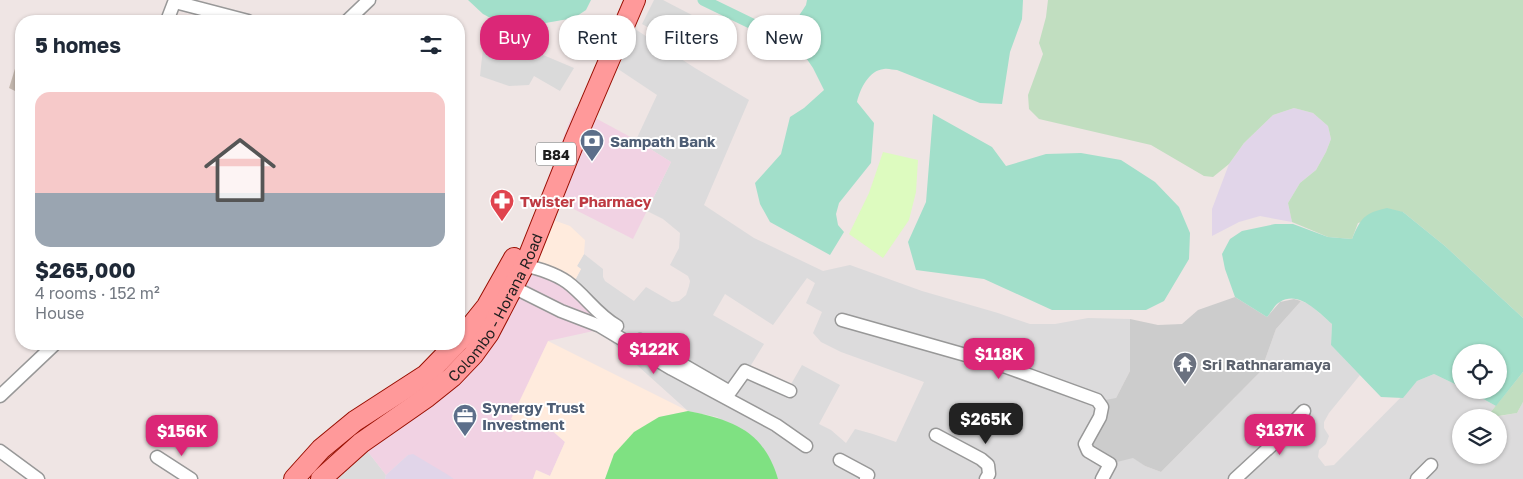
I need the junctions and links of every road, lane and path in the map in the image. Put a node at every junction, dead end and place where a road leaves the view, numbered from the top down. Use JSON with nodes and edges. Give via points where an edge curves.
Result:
{"nodes":[{"id":1,"x":369,"y":0,"type":"edge"},
{"id":2,"x":621,"y":0,"type":"edge"},
{"id":3,"x":635,"y":0,"type":"edge"},
{"id":4,"x":175,"y":1,"type":"edge"},
{"id":5,"x":169,"y":15,"type":"edge"},
{"id":6,"x":226,"y":15,"type":"edge"},
{"id":7,"x":353,"y":15,"type":"edge"},
{"id":8,"x":524,"y":265,"type":"junction"},
{"id":9,"x":513,"y":287,"type":"junction"},
{"id":10,"x":842,"y":320,"type":"dead end"},
{"id":11,"x":465,"y":333,"type":"edge"},
{"id":12,"x":49,"y":350,"type":"edge"},
{"id":13,"x":450,"y":350,"type":"edge"},
{"id":14,"x":790,"y":391,"type":"dead end"},
{"id":15,"x":0,"y":396,"type":"edge"},
{"id":16,"x":1304,"y":411,"type":"dead end"},
{"id":17,"x":936,"y":435,"type":"dead end"},
{"id":18,"x":806,"y":446,"type":"dead end"},
{"id":19,"x":0,"y":452,"type":"edge"},
{"id":20,"x":157,"y":457,"type":"dead end"},
{"id":21,"x":840,"y":460,"type":"dead end"},
{"id":22,"x":1431,"y":465,"type":"dead end"},
{"id":23,"x":38,"y":479,"type":"edge"},
{"id":24,"x":191,"y":479,"type":"edge"},
{"id":25,"x":294,"y":479,"type":"edge"},
{"id":26,"x":321,"y":479,"type":"edge"},
{"id":27,"x":866,"y":479,"type":"edge"},
{"id":28,"x":986,"y":479,"type":"edge"},
{"id":29,"x":1102,"y":479,"type":"edge"},
{"id":30,"x":1235,"y":479,"type":"edge"},
{"id":31,"x":1417,"y":479,"type":"edge"}],
"edges":[{"from":1,"to":7,"type":"street"},
{"from":2,"to":11,"type":"main road","name":"Colombo - Horana Road","number":"B84","via":[[514,259],[486,306]]},
{"from":3,"to":8,"type":"main road","name":"Colombo - Horana Road","number":"B84"},
{"from":4,"to":5,"type":"street"},
{"from":4,"to":6,"type":"street"},
{"from":8,"to":9,"type":"main road","name":"Colombo - Horana Road","number":"B84"},
{"from":8,"to":14,"type":"street","via":[[555,274],[581,293],[604,319],[730,392],[745,372]]},
{"from":9,"to":18,"type":"street","via":[[600,326],[672,370],[776,425]]},
{"from":9,"to":26,"type":"main road","name":"Colombo - Horana Road","number":"B84","via":[[489,333],[464,366],[427,397],[361,443]]},
{"from":10,"to":29,"type":"street","via":[[1000,365],[1097,400],[1102,407],[1100,417],[1086,444],[1088,450],[1110,464]]},
{"from":12,"to":15,"type":"street"},
{"from":13,"to":25,"type":"main road","name":"Colombo - Horana Road","via":[[426,375],[355,421],[321,449]]},
{"from":16,"to":30,"type":"street"},
{"from":17,"to":28,"type":"street","via":[[988,464]]},
{"from":19,"to":23,"type":"street"},
{"from":20,"to":24,"type":"street"},
{"from":21,"to":27,"type":"street","via":[[868,475]]},
{"from":22,"to":31,"type":"street"}]}
